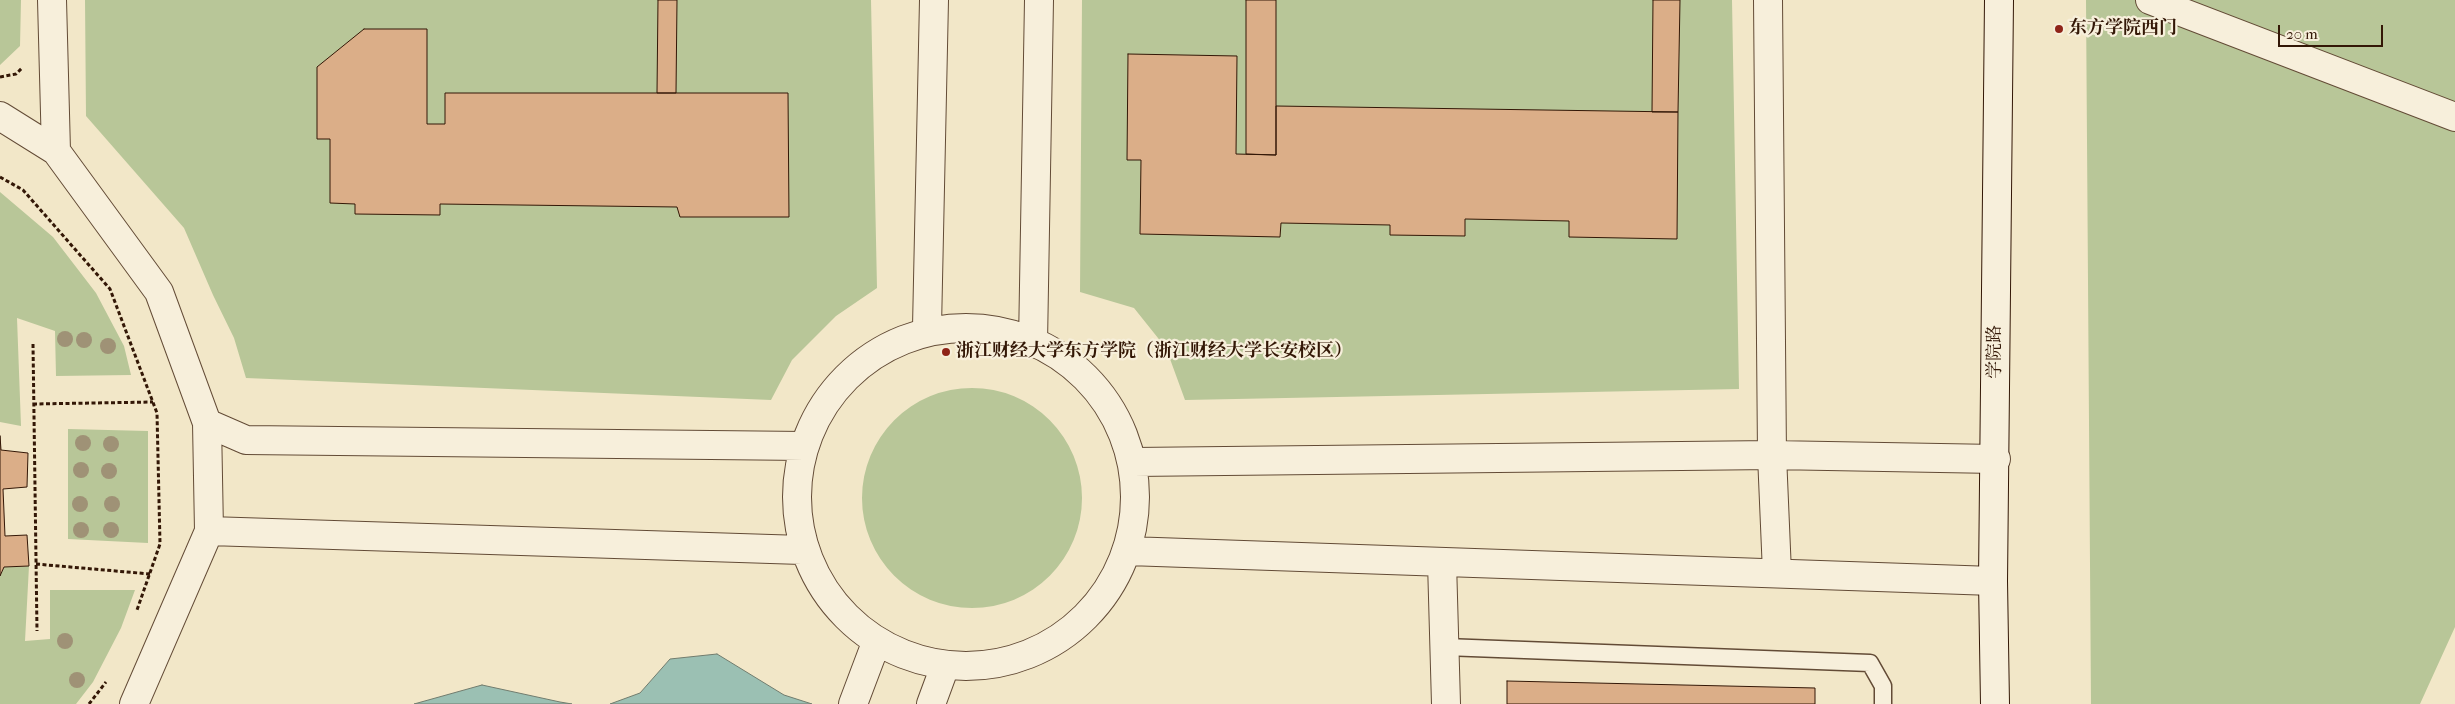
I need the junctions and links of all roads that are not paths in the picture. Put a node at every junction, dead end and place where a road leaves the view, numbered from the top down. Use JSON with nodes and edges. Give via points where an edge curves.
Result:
{"nodes":[{"id":1,"x":52,"y":0,"type":"edge"},
{"id":2,"x":934,"y":0,"type":"edge"},
{"id":3,"x":1039,"y":0,"type":"edge"},
{"id":4,"x":1768,"y":0,"type":"edge"},
{"id":5,"x":1999,"y":0,"type":"edge"},
{"id":6,"x":2150,"y":0,"type":"edge"},
{"id":7,"x":0,"y":116,"type":"edge"},
{"id":8,"x":2455,"y":117,"type":"edge"},
{"id":9,"x":56,"y":150,"type":"junction"},
{"id":10,"x":927,"y":327,"type":"junction"},
{"id":11,"x":1033,"y":343,"type":"junction"},
{"id":12,"x":207,"y":423,"type":"junction"},
{"id":13,"x":804,"y":446,"type":"junction"},
{"id":14,"x":1772,"y":455,"type":"junction"},
{"id":15,"x":1996,"y":459,"type":"junction"},
{"id":16,"x":1134,"y":462,"type":"junction"},
{"id":17,"x":209,"y":530,"type":"junction"},
{"id":18,"x":802,"y":550,"type":"junction"},
{"id":19,"x":1128,"y":551,"type":"junction"},
{"id":20,"x":1442,"y":562,"type":"junction"},
{"id":21,"x":1777,"y":573,"type":"junction"},
{"id":22,"x":1993,"y":581,"type":"junction"},
{"id":23,"x":876,"y":643,"type":"junction"},
{"id":24,"x":1445,"y":647,"type":"junction"},
{"id":25,"x":945,"y":666,"type":"junction"},
{"id":26,"x":134,"y":704,"type":"edge"},
{"id":27,"x":853,"y":704,"type":"edge"},
{"id":28,"x":931,"y":704,"type":"edge"},
{"id":29,"x":1446,"y":704,"type":"edge"},
{"id":30,"x":1883,"y":704,"type":"edge"},
{"id":31,"x":1995,"y":704,"type":"edge"}],
"edges":[{"from":1,"to":9,"type":"street"},
{"from":2,"to":10,"type":"street"},
{"from":3,"to":11,"type":"street"},
{"from":4,"to":14,"type":"street"},
{"from":5,"to":15,"type":"street","name":"学院路"},
{"from":6,"to":8,"type":"street"},
{"from":7,"to":9,"type":"street"},
{"from":9,"to":12,"type":"street","via":[[159,292]]},
{"from":10,"to":11,"type":"street","via":[[1003,331]]},
{"from":10,"to":13,"type":"street","via":[[860,364],[826,400]]},
{"from":11,"to":16,"type":"street","via":[[1051,350],[1091,382],[1120,424]]},
{"from":12,"to":13,"type":"street","via":[[246,440]]},
{"from":12,"to":17,"type":"street"},
{"from":13,"to":18,"type":"street","via":[[796,482]]},
{"from":14,"to":15,"type":"street"},
{"from":14,"to":16,"type":"street"},
{"from":14,"to":21,"type":"street"},
{"from":15,"to":22,"type":"street","name":"学院路"},
{"from":16,"to":19,"type":"street","via":[[1136,512]]},
{"from":17,"to":18,"type":"street"},
{"from":17,"to":26,"type":"street"},
{"from":18,"to":23,"type":"street","via":[[815,575],[851,622]]},
{"from":19,"to":20,"type":"street"},
{"from":19,"to":25,"type":"street","via":[[1108,593],[1076,627],[1037,652],[992,665]]},
{"from":20,"to":21,"type":"street"},
{"from":20,"to":24,"type":"street"},
{"from":21,"to":22,"type":"street"},
{"from":22,"to":31,"type":"street","name":"学院路"},
{"from":23,"to":25,"type":"street"},
{"from":23,"to":27,"type":"street"},
{"from":24,"to":29,"type":"street"},
{"from":24,"to":30,"type":"lane","via":[[1870,663],[1883,686]]},
{"from":25,"to":28,"type":"street"}]}
